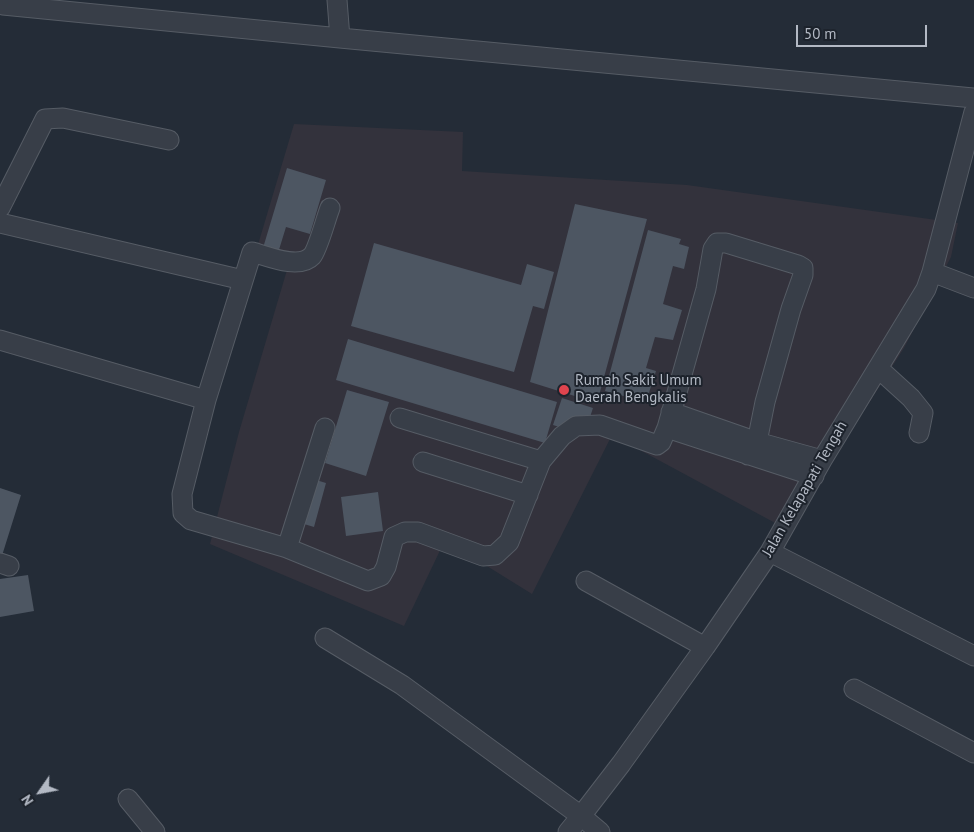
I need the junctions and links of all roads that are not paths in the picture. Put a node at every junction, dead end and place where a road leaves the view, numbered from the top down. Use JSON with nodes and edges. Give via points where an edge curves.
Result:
{"nodes":[{"id":1,"x":337,"y":0,"type":"edge"},
{"id":2,"x":3,"y":7,"type":"edge"},
{"id":3,"x":340,"y":38,"type":"junction"},
{"id":4,"x":974,"y":98,"type":"edge"},
{"id":5,"x":974,"y":112,"type":"edge"},
{"id":6,"x":169,"y":140,"type":"dead end"},
{"id":7,"x":0,"y":208,"type":"edge"},
{"id":8,"x":330,"y":208,"type":"dead end"},
{"id":9,"x":0,"y":223,"type":"edge"},
{"id":10,"x":932,"y":272,"type":"junction"},
{"id":11,"x":243,"y":280,"type":"junction"},
{"id":12,"x":974,"y":288,"type":"edge"},
{"id":13,"x":0,"y":340,"type":"edge"},
{"id":14,"x":878,"y":368,"type":"junction"},
{"id":15,"x":206,"y":400,"type":"junction"},
{"id":16,"x":400,"y":418,"type":"dead end"},
{"id":17,"x":669,"y":420,"type":"junction"},
{"id":18,"x":325,"y":428,"type":"dead end"},
{"id":19,"x":919,"y":433,"type":"dead end"},
{"id":20,"x":753,"y":448,"type":"junction"},
{"id":21,"x":541,"y":460,"type":"junction"},
{"id":22,"x":423,"y":462,"type":"dead end"},
{"id":23,"x":818,"y":468,"type":"junction"},
{"id":24,"x":528,"y":496,"type":"junction"},
{"id":25,"x":286,"y":548,"type":"junction"},
{"id":26,"x":770,"y":552,"type":"junction"},
{"id":27,"x":586,"y":581,"type":"dead end"},
{"id":28,"x":325,"y":638,"type":"dead end"},
{"id":29,"x":705,"y":647,"type":"junction"},
{"id":30,"x":974,"y":656,"type":"edge"},
{"id":31,"x":854,"y":689,"type":"dead end"},
{"id":32,"x":974,"y":753,"type":"edge"},
{"id":33,"x":128,"y":800,"type":"dead end"},
{"id":34,"x":581,"y":816,"type":"junction"},
{"id":35,"x":155,"y":832,"type":"edge"},
{"id":36,"x":568,"y":832,"type":"edge"},
{"id":37,"x":600,"y":832,"type":"edge"}],
"edges":[{"from":1,"to":3,"type":"street"},
{"from":2,"to":3,"type":"street"},
{"from":3,"to":4,"type":"street"},
{"from":5,"to":10,"type":"street","name":"Jalan Kelapapati Tengah"},
{"from":6,"to":7,"type":"street","via":[[62,118],[45,119]]},
{"from":8,"to":11,"type":"street","via":[[312,256],[303,261],[287,262],[252,252]]},
{"from":9,"to":11,"type":"street"},
{"from":10,"to":12,"type":"street"},
{"from":10,"to":14,"type":"street","name":"Jalan Kelapapati Tengah","via":[[926,289]]},
{"from":11,"to":15,"type":"street"},
{"from":13,"to":15,"type":"street"},
{"from":14,"to":19,"type":"street","via":[[923,413]]},
{"from":14,"to":23,"type":"street","name":"Jalan Kelapapati Tengah"},
{"from":15,"to":25,"type":"street","via":[[182,494],[183,513],[190,520]]},
{"from":16,"to":21,"type":"street"},
{"from":17,"to":20,"type":"street"},
{"from":17,"to":20,"type":"street","via":[[717,243],[798,265],[803,268],[803,275]]},
{"from":17,"to":21,"type":"street","via":[[657,445],[600,426],[576,426],[562,436]]},
{"from":18,"to":25,"type":"street"},
{"from":20,"to":23,"type":"street"},
{"from":21,"to":24,"type":"street"},
{"from":22,"to":24,"type":"street"},
{"from":23,"to":26,"type":"street","name":"Jalan Kelapapati Tengah"},
{"from":24,"to":25,"type":"street","via":[[509,542],[496,555],[484,556],[418,532],[405,532],[394,537],[381,576],[368,581]]},
{"from":26,"to":29,"type":"street","name":"Jalan Kelapapati Tengah"},
{"from":26,"to":30,"type":"street"},
{"from":27,"to":29,"type":"street"},
{"from":28,"to":34,"type":"street","via":[[402,685]]},
{"from":29,"to":34,"type":"street","name":"Jalan Kelapapati Tengah"},
{"from":31,"to":32,"type":"street"},
{"from":33,"to":35,"type":"street"},
{"from":34,"to":36,"type":"street","name":"Jalan Kelapapati Tengah"},
{"from":34,"to":37,"type":"street"}]}
